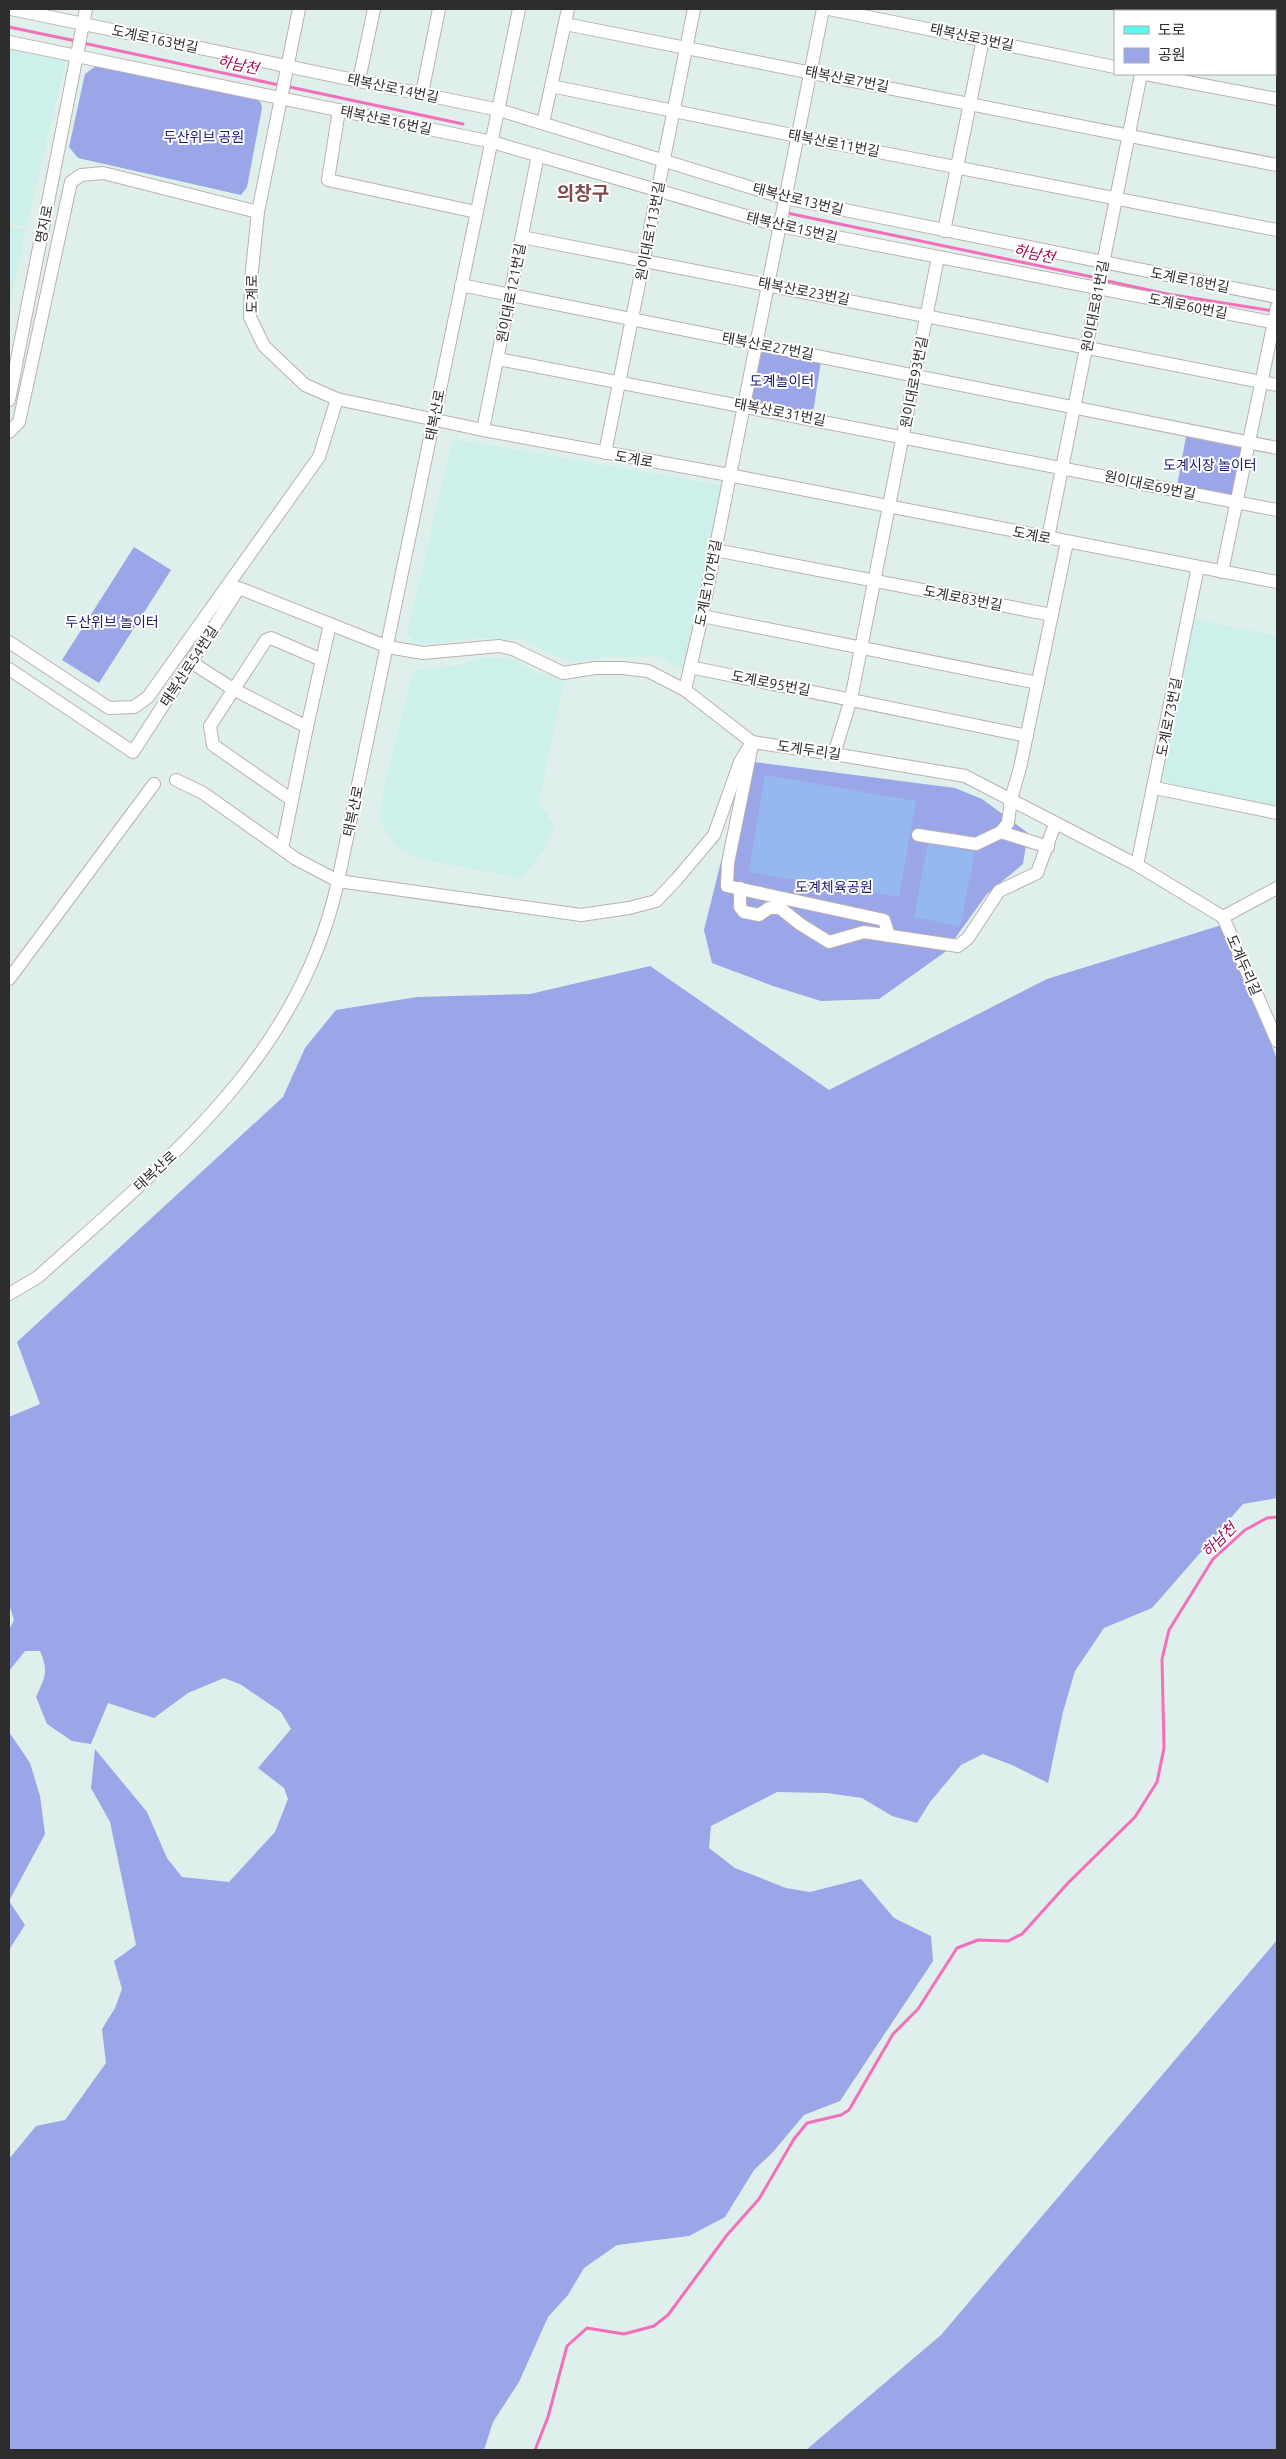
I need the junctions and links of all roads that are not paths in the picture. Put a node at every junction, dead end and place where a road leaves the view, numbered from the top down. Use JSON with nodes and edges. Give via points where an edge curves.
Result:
{"nodes":[{"id":1,"x":11,"y":9,"type":"edge"},
{"id":2,"x":86,"y":9,"type":"edge"},
{"id":3,"x":299,"y":9,"type":"edge"},
{"id":4,"x":374,"y":9,"type":"edge"},
{"id":5,"x":439,"y":9,"type":"edge"},
{"id":6,"x":519,"y":9,"type":"edge"},
{"id":7,"x":568,"y":9,"type":"edge"},
{"id":8,"x":694,"y":9,"type":"edge"},
{"id":9,"x":823,"y":9,"type":"edge"},
{"id":10,"x":829,"y":9,"type":"edge"},
{"id":11,"x":565,"y":24,"type":"junction"},
{"id":12,"x":82,"y":26,"type":"junction"},
{"id":13,"x":983,"y":39,"type":"junction"},
{"id":14,"x":9,"y":42,"type":"edge"},
{"id":15,"x":686,"y":48,"type":"junction"},
{"id":16,"x":77,"y":52,"type":"junction"},
{"id":17,"x":1114,"y":67,"type":"edge"},
{"id":18,"x":286,"y":68,"type":"junction"},
{"id":19,"x":811,"y":72,"type":"junction"},
{"id":20,"x":1141,"y":75,"type":"edge"},
{"id":21,"x":1150,"y":75,"type":"edge"},
{"id":22,"x":359,"y":80,"type":"junction"},
{"id":23,"x":551,"y":86,"type":"junction"},
{"id":24,"x":422,"y":93,"type":"junction"},
{"id":25,"x":281,"y":95,"type":"junction"},
{"id":26,"x":1277,"y":99,"type":"edge"},
{"id":27,"x":970,"y":104,"type":"junction"},
{"id":28,"x":339,"y":110,"type":"junction"},
{"id":29,"x":498,"y":112,"type":"junction"},
{"id":30,"x":674,"y":112,"type":"junction"},
{"id":31,"x":543,"y":123,"type":"junction"},
{"id":32,"x":1129,"y":135,"type":"junction"},
{"id":33,"x":798,"y":136,"type":"junction"},
{"id":34,"x":492,"y":140,"type":"junction"},
{"id":35,"x":538,"y":155,"type":"junction"},
{"id":36,"x":664,"y":161,"type":"junction"},
{"id":37,"x":1277,"y":164,"type":"edge"},
{"id":38,"x":957,"y":167,"type":"junction"},
{"id":39,"x":658,"y":191,"type":"junction"},
{"id":40,"x":785,"y":198,"type":"junction"},
{"id":41,"x":1116,"y":199,"type":"junction"},
{"id":42,"x":258,"y":212,"type":"junction"},
{"id":43,"x":476,"y":212,"type":"junction"},
{"id":44,"x":780,"y":226,"type":"junction"},
{"id":45,"x":1277,"y":230,"type":"edge"},
{"id":46,"x":944,"y":231,"type":"junction"},
{"id":47,"x":522,"y":236,"type":"junction"},
{"id":48,"x":938,"y":257,"type":"junction"},
{"id":49,"x":645,"y":260,"type":"junction"},
{"id":50,"x":1103,"y":266,"type":"junction"},
{"id":51,"x":768,"y":284,"type":"junction"},
{"id":52,"x":461,"y":285,"type":"junction"},
{"id":53,"x":1099,"y":287,"type":"junction"},
{"id":54,"x":511,"y":296,"type":"junction"},
{"id":55,"x":1277,"y":297,"type":"edge"},
{"id":56,"x":927,"y":316,"type":"junction"},
{"id":57,"x":1276,"y":318,"type":"edge"},
{"id":58,"x":633,"y":319,"type":"junction"},
{"id":59,"x":756,"y":344,"type":"junction"},
{"id":60,"x":1086,"y":348,"type":"junction"},
{"id":61,"x":498,"y":359,"type":"junction"},
{"id":62,"x":916,"y":376,"type":"junction"},
{"id":63,"x":1262,"y":381,"type":"junction"},
{"id":64,"x":620,"y":382,"type":"junction"},
{"id":65,"x":1277,"y":385,"type":"edge"},
{"id":66,"x":337,"y":399,"type":"junction"},
{"id":67,"x":9,"y":400,"type":"edge"},
{"id":68,"x":743,"y":405,"type":"junction"},
{"id":69,"x":1075,"y":406,"type":"junction"},
{"id":70,"x":435,"y":420,"type":"junction"},
{"id":71,"x":483,"y":430,"type":"junction"},
{"id":72,"x":9,"y":432,"type":"edge"},
{"id":73,"x":904,"y":436,"type":"junction"},
{"id":74,"x":1249,"y":442,"type":"junction"},
{"id":75,"x":1277,"y":448,"type":"edge"},
{"id":76,"x":605,"y":453,"type":"junction"},
{"id":77,"x":1063,"y":467,"type":"junction"},
{"id":78,"x":729,"y":475,"type":"junction"},
{"id":79,"x":1238,"y":503,"type":"junction"},
{"id":80,"x":888,"y":507,"type":"junction"},
{"id":81,"x":1277,"y":510,"type":"edge"},
{"id":82,"x":1048,"y":538,"type":"junction"},
{"id":83,"x":1066,"y":542,"type":"junction"},
{"id":84,"x":714,"y":550,"type":"junction"},
{"id":85,"x":1198,"y":567,"type":"junction"},
{"id":86,"x":1222,"y":572,"type":"junction"},
{"id":87,"x":874,"y":580,"type":"junction"},
{"id":88,"x":1277,"y":582,"type":"edge"},
{"id":89,"x":1052,"y":615,"type":"junction"},
{"id":90,"x":702,"y":616,"type":"junction"},
{"id":91,"x":330,"y":624,"type":"junction"},
{"id":92,"x":9,"y":642,"type":"edge"},
{"id":93,"x":388,"y":646,"type":"junction"},
{"id":94,"x":862,"y":648,"type":"junction"},
{"id":95,"x":322,"y":660,"type":"junction"},
{"id":96,"x":191,"y":662,"type":"junction"},
{"id":97,"x":690,"y":667,"type":"junction"},
{"id":98,"x":9,"y":669,"type":"edge"},
{"id":99,"x":1038,"y":683,"type":"junction"},
{"id":100,"x":234,"y":689,"type":"junction"},
{"id":101,"x":685,"y":690,"type":"junction"},
{"id":102,"x":851,"y":700,"type":"junction"},
{"id":103,"x":307,"y":727,"type":"junction"},
{"id":104,"x":1027,"y":736,"type":"junction"},
{"id":105,"x":752,"y":742,"type":"junction"},
{"id":106,"x":834,"y":754,"type":"junction"},
{"id":107,"x":176,"y":780,"type":"dead end"},
{"id":108,"x":154,"y":784,"type":"dead end"},
{"id":109,"x":1154,"y":788,"type":"junction"},
{"id":110,"x":1011,"y":799,"type":"junction"},
{"id":111,"x":292,"y":800,"type":"junction"},
{"id":112,"x":1277,"y":813,"type":"edge"},
{"id":113,"x":1056,"y":824,"type":"junction"},
{"id":114,"x":1000,"y":832,"type":"junction"},
{"id":115,"x":918,"y":835,"type":"dead end"},
{"id":116,"x":1048,"y":847,"type":"junction"},
{"id":117,"x":282,"y":850,"type":"junction"},
{"id":118,"x":1137,"y":866,"type":"junction"},
{"id":119,"x":338,"y":881,"type":"junction"},
{"id":120,"x":740,"y":888,"type":"junction"},
{"id":121,"x":1277,"y":888,"type":"edge"},
{"id":122,"x":1223,"y":917,"type":"junction"},
{"id":123,"x":889,"y":936,"type":"junction"},
{"id":124,"x":9,"y":979,"type":"edge"},
{"id":125,"x":1277,"y":1041,"type":"edge"},
{"id":126,"x":9,"y":1294,"type":"edge"}],
"edges":[{"from":1,"to":12,"type":"street","name":"도계로163번길"},
{"from":2,"to":12,"type":"street"},
{"from":3,"to":18,"type":"street"},
{"from":4,"to":22,"type":"street"},
{"from":5,"to":24,"type":"street"},
{"from":6,"to":29,"type":"street"},
{"from":7,"to":11,"type":"street"},
{"from":8,"to":15,"type":"street","name":"원이대로113번길"},
{"from":9,"to":19,"type":"street","name":"도계로107번길"},
{"from":10,"to":13,"type":"street","name":"태복산로3번길"},
{"from":11,"to":15,"type":"street","name":"태복산로7번길"},
{"from":11,"to":23,"type":"street"},
{"from":12,"to":16,"type":"street","name":"명지로"},
{"from":12,"to":18,"type":"street","name":"도계로163번길"},
{"from":13,"to":17,"type":"street","name":"태복산로3번길"},
{"from":13,"to":27,"type":"street"},
{"from":14,"to":16,"type":"street","name":"태복산로16번길"},
{"from":15,"to":19,"type":"street","name":"태복산로7번길"},
{"from":15,"to":30,"type":"street","name":"원이대로113번길"},
{"from":16,"to":25,"type":"street","name":"태복산로16번길"},
{"from":16,"to":67,"type":"street","name":"명지로"},
{"from":18,"to":22,"type":"street","name":"태복산로14번길"},
{"from":18,"to":25,"type":"street","name":"도계로"},
{"from":19,"to":27,"type":"street","name":"태복산로7번길"},
{"from":19,"to":33,"type":"street","name":"도계로107번길"},
{"from":20,"to":32,"type":"street","name":"원이대로81번길"},
{"from":21,"to":26,"type":"street"},
{"from":22,"to":24,"type":"street","name":"태복산로14번길"},
{"from":23,"to":30,"type":"street","name":"태복산로11번길"},
{"from":23,"to":31,"type":"street"},
{"from":24,"to":29,"type":"street","name":"태복산로14번길"},
{"from":25,"to":28,"type":"street","name":"태복산로16번길"},
{"from":25,"to":42,"type":"street","name":"도계로"},
{"from":27,"to":32,"type":"street","name":"태복산로7번길"},
{"from":27,"to":38,"type":"street"},
{"from":28,"to":34,"type":"street","name":"태복산로16번길"},
{"from":28,"to":43,"type":"street","via":[[328,180]]},
{"from":29,"to":31,"type":"street","name":"태복산로13번길"},
{"from":29,"to":34,"type":"street","name":"태복산로"},
{"from":30,"to":33,"type":"street","name":"태복산로11번길"},
{"from":30,"to":36,"type":"street","name":"원이대로113번길"},
{"from":31,"to":36,"type":"street","name":"태복산로13번길"},
{"from":32,"to":37,"type":"street"},
{"from":32,"to":41,"type":"street","name":"원이대로81번길"},
{"from":33,"to":38,"type":"street","name":"태복산로11번길"},
{"from":33,"to":40,"type":"street","name":"도계로107번길"},
{"from":34,"to":35,"type":"street","name":"태복산로15번길"},
{"from":34,"to":43,"type":"street","name":"태복산로"},
{"from":35,"to":39,"type":"street","name":"태복산로15번길"},
{"from":35,"to":47,"type":"street","name":"원이대로121번길"},
{"from":36,"to":39,"type":"street","name":"원이대로113번길"},
{"from":36,"to":40,"type":"street","name":"태복산로13번길"},
{"from":38,"to":41,"type":"street","name":"태복산로11번길"},
{"from":38,"to":46,"type":"street"},
{"from":39,"to":44,"type":"street","name":"태복산로15번길"},
{"from":39,"to":49,"type":"street","name":"원이대로113번길"},
{"from":40,"to":44,"type":"street","name":"도계로107번길"},
{"from":40,"to":46,"type":"street","name":"태복산로13번길"},
{"from":41,"to":45,"type":"street"},
{"from":41,"to":50,"type":"street","name":"원이대로81번길"},
{"from":42,"to":66,"type":"street","name":"도계로","via":[[250,317],[264,346],[283,367],[305,385]]},
{"from":42,"to":72,"type":"street","via":[[103,172],[81,175],[71,182],[19,422]]},
{"from":43,"to":52,"type":"street","name":"태복산로"},
{"from":44,"to":48,"type":"street","name":"태복산로15번길"},
{"from":44,"to":51,"type":"street","name":"도계로107번길"},
{"from":46,"to":50,"type":"street","name":"태복산로13번길"},
{"from":47,"to":49,"type":"street","name":"태복산로23번길"},
{"from":47,"to":54,"type":"street","name":"원이대로121번길"},
{"from":48,"to":53,"type":"street","name":"태복산로15번길"},
{"from":48,"to":56,"type":"street","name":"원이대로93번길"},
{"from":49,"to":51,"type":"street","name":"태복산로23번길"},
{"from":49,"to":58,"type":"street","name":"원이대로113번길"},
{"from":50,"to":53,"type":"street","name":"원이대로81번길"},
{"from":50,"to":55,"type":"street","name":"도계로18번길"},
{"from":51,"to":56,"type":"street","name":"태복산로23번길"},
{"from":51,"to":59,"type":"street","name":"도계로107번길"},
{"from":52,"to":54,"type":"street","name":"태복산로27번길"},
{"from":52,"to":70,"type":"street","name":"태복산로"},
{"from":53,"to":57,"type":"street","name":"도계로60번길"},
{"from":53,"to":60,"type":"street","name":"원이대로81번길"},
{"from":54,"to":58,"type":"street","name":"태복산로27번길"},
{"from":54,"to":61,"type":"street","name":"원이대로121번길"},
{"from":56,"to":60,"type":"street","name":"태복산로23번길"},
{"from":56,"to":62,"type":"street","name":"원이대로93번길"},
{"from":57,"to":63,"type":"street"},
{"from":58,"to":59,"type":"street","name":"태복산로27번길"},
{"from":58,"to":64,"type":"street","name":"원이대로113번길"},
{"from":59,"to":62,"type":"street","name":"태복산로27번길"},
{"from":59,"to":68,"type":"street","name":"도계로107번길"},
{"from":60,"to":63,"type":"street"},
{"from":60,"to":69,"type":"street","name":"원이대로81번길"},
{"from":61,"to":64,"type":"street","name":"태복산로31번길"},
{"from":61,"to":71,"type":"street","name":"원이대로121번길"},
{"from":62,"to":69,"type":"street","name":"태복산로27번길"},
{"from":62,"to":73,"type":"street","name":"원이대로93번길"},
{"from":63,"to":65,"type":"street"},
{"from":63,"to":74,"type":"street"},
{"from":64,"to":68,"type":"street","name":"태복산로31번길"},
{"from":64,"to":76,"type":"street","name":"원이대로113번길"},
{"from":66,"to":70,"type":"street","name":"도계로"},
{"from":66,"to":92,"type":"street","via":[[319,457],[148,697],[134,707],[109,708]]},
{"from":68,"to":73,"type":"street","name":"태복산로31번길"},
{"from":68,"to":78,"type":"street","name":"도계로107번길"},
{"from":69,"to":74,"type":"street"},
{"from":69,"to":77,"type":"street","name":"원이대로81번길"},
{"from":70,"to":71,"type":"street","name":"도계로"},
{"from":70,"to":93,"type":"street","name":"태복산로"},
{"from":71,"to":76,"type":"street","name":"도계로"},
{"from":73,"to":77,"type":"street","name":"태복산로31번길"},
{"from":73,"to":80,"type":"street","name":"원이대로93번길"},
{"from":74,"to":75,"type":"street"},
{"from":74,"to":79,"type":"street"},
{"from":76,"to":78,"type":"street","name":"도계로"},
{"from":77,"to":79,"type":"street","name":"원이대로69번길"},
{"from":77,"to":82,"type":"street","name":"원이대로81번길"},
{"from":78,"to":80,"type":"street","name":"도계로"},
{"from":78,"to":84,"type":"street","name":"도계로107번길"},
{"from":79,"to":81,"type":"street"},
{"from":79,"to":86,"type":"street"},
{"from":80,"to":82,"type":"street","name":"도계로"},
{"from":80,"to":87,"type":"street"},
{"from":82,"to":83,"type":"street","name":"도계로"},
{"from":83,"to":85,"type":"street","name":"도계로"},
{"from":83,"to":89,"type":"street"},
{"from":84,"to":87,"type":"street"},
{"from":84,"to":90,"type":"street","name":"도계로107번길"},
{"from":85,"to":86,"type":"street","name":"도계로"},
{"from":85,"to":109,"type":"street","name":"도계로73번길"},
{"from":86,"to":88,"type":"street","name":"도계로"},
{"from":87,"to":89,"type":"street","name":"도계로83번길"},
{"from":87,"to":94,"type":"street"},
{"from":89,"to":99,"type":"street"},
{"from":90,"to":94,"type":"street"},
{"from":90,"to":97,"type":"street","name":"도계로107번길"},
{"from":91,"to":93,"type":"street","name":"태복산로54번길"},
{"from":91,"to":95,"type":"street"},
{"from":91,"to":96,"type":"street","name":"태복산로54번길","via":[[239,588]]},
{"from":93,"to":101,"type":"street","name":"도계두리길","via":[[422,653],[499,646],[513,649],[563,673],[595,668],[648,671]]},
{"from":93,"to":119,"type":"street","name":"태복산로"},
{"from":94,"to":99,"type":"street"},
{"from":94,"to":102,"type":"street"},
{"from":95,"to":100,"type":"street","via":[[271,638],[266,640]]},
{"from":95,"to":103,"type":"street"},
{"from":96,"to":98,"type":"street","name":"태복산로54번길","via":[[133,752]]},
{"from":96,"to":100,"type":"street"},
{"from":97,"to":101,"type":"street","name":"도계로107번길"},
{"from":97,"to":102,"type":"street","name":"도계로95번길"},
{"from":99,"to":104,"type":"street"},
{"from":100,"to":103,"type":"street"},
{"from":100,"to":111,"type":"street","via":[[210,726],[212,745]]},
{"from":101,"to":105,"type":"street","name":"도계두리길"},
{"from":102,"to":104,"type":"street"},
{"from":102,"to":106,"type":"street"},
{"from":103,"to":111,"type":"street"},
{"from":104,"to":110,"type":"street"},
{"from":105,"to":106,"type":"street","name":"도계두리길"},
{"from":105,"to":119,"type":"street","via":[[740,762],[714,835],[656,901],[581,915]]},
{"from":105,"to":120,"type":"street","via":[[728,862],[727,886]]},
{"from":106,"to":110,"type":"street","name":"도계두리길","via":[[965,776]]},
{"from":107,"to":117,"type":"street","via":[[203,793]]},
{"from":108,"to":124,"type":"street"},
{"from":109,"to":112,"type":"street"},
{"from":109,"to":118,"type":"street","name":"도계로73번길"},
{"from":110,"to":113,"type":"street","name":"도계두리길"},
{"from":110,"to":114,"type":"street","via":[[1008,823]]},
{"from":111,"to":117,"type":"street"},
{"from":113,"to":116,"type":"street"},
{"from":113,"to":118,"type":"street","name":"도계두리길"},
{"from":114,"to":115,"type":"street","via":[[976,844]]},
{"from":114,"to":116,"type":"street"},
{"from":116,"to":123,"type":"street","via":[[1037,873],[999,891],[968,938],[958,946]]},
{"from":117,"to":119,"type":"street"},
{"from":118,"to":122,"type":"street","name":"도계두리길"},
{"from":119,"to":126,"type":"street","name":"태복산로","via":[[319,950],[295,998],[261,1053],[219,1107],[189,1140],[38,1277]]},
{"from":120,"to":123,"type":"street","via":[[884,920]]},
{"from":120,"to":123,"type":"street","via":[[740,907],[744,912],[759,915],[769,908],[780,908],[829,942],[864,932]]},
{"from":121,"to":122,"type":"street","name":"도계두리길"},
{"from":122,"to":125,"type":"street","name":"도계두리길"}]}
